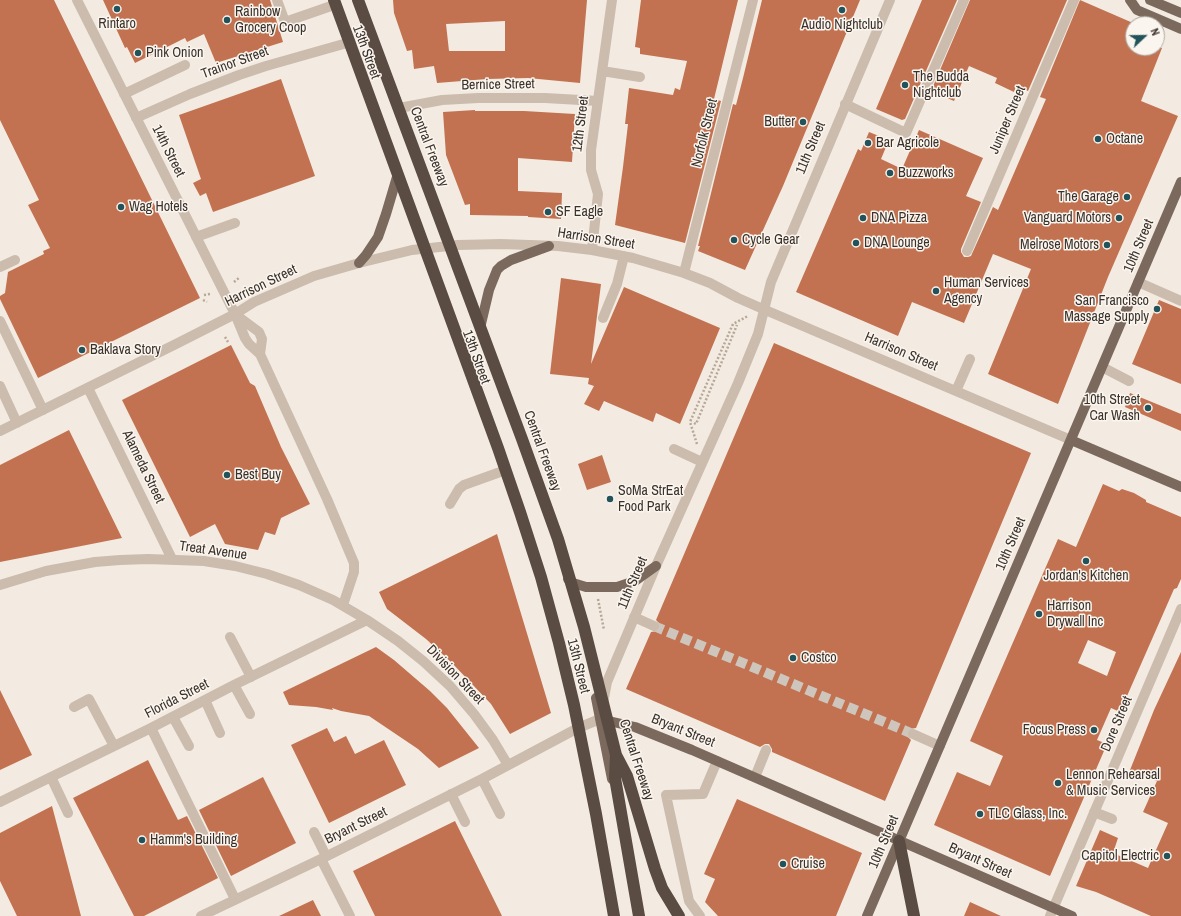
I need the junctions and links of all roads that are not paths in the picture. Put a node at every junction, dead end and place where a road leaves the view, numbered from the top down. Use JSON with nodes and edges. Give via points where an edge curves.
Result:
{"nodes":[{"id":1,"x":77,"y":0,"type":"edge"},
{"id":2,"x":277,"y":0,"type":"edge"},
{"id":3,"x":359,"y":0,"type":"edge"},
{"id":4,"x":612,"y":0,"type":"edge"},
{"id":5,"x":753,"y":0,"type":"edge"},
{"id":6,"x":890,"y":0,"type":"edge"},
{"id":7,"x":964,"y":0,"type":"edge"},
{"id":8,"x":1074,"y":0,"type":"edge"},
{"id":9,"x":1130,"y":0,"type":"edge"},
{"id":10,"x":1150,"y":0,"type":"edge"},
{"id":11,"x":333,"y":2,"type":"edge"},
{"id":12,"x":1181,"y":13,"type":"edge"},
{"id":13,"x":1181,"y":29,"type":"edge"},
{"id":14,"x":347,"y":43,"type":"junction"},
{"id":15,"x":184,"y":65,"type":"dead end"},
{"id":16,"x":602,"y":71,"type":"junction"},
{"id":17,"x":640,"y":77,"type":"dead end"},
{"id":18,"x":124,"y":94,"type":"junction"},
{"id":19,"x":598,"y":101,"type":"junction"},
{"id":20,"x":845,"y":104,"type":"junction"},
{"id":21,"x":399,"y":108,"type":"junction"},
{"id":22,"x":136,"y":118,"type":"junction"},
{"id":23,"x":397,"y":177,"type":"junction"},
{"id":24,"x":1181,"y":182,"type":"edge"},
{"id":25,"x":235,"y":223,"type":"dead end"},
{"id":26,"x":196,"y":236,"type":"junction"},
{"id":27,"x":449,"y":246,"type":"junction"},
{"id":28,"x":549,"y":246,"type":"junction"},
{"id":29,"x":422,"y":248,"type":"junction"},
{"id":30,"x":592,"y":250,"type":"junction"},
{"id":31,"x":967,"y":251,"type":"dead end"},
{"id":32,"x":624,"y":256,"type":"junction"},
{"id":33,"x":15,"y":260,"type":"dead end"},
{"id":34,"x":359,"y":263,"type":"junction"},
{"id":35,"x":0,"y":267,"type":"edge"},
{"id":36,"x":684,"y":273,"type":"junction"},
{"id":37,"x":1138,"y":282,"type":"junction"},
{"id":38,"x":1181,"y":301,"type":"edge"},
{"id":39,"x":763,"y":309,"type":"junction"},
{"id":40,"x":235,"y":314,"type":"junction"},
{"id":41,"x":603,"y":318,"type":"dead end"},
{"id":42,"x":0,"y":321,"type":"edge"},
{"id":43,"x":480,"y":330,"type":"junction"},
{"id":44,"x":260,"y":354,"type":"junction"},
{"id":45,"x":970,"y":359,"type":"dead end"},
{"id":46,"x":1102,"y":367,"type":"junction"},
{"id":47,"x":1129,"y":380,"type":"dead end"},
{"id":48,"x":0,"y":386,"type":"edge"},
{"id":49,"x":88,"y":388,"type":"junction"},
{"id":50,"x":956,"y":391,"type":"junction"},
{"id":51,"x":43,"y":410,"type":"junction"},
{"id":52,"x":17,"y":423,"type":"junction"},
{"id":53,"x":0,"y":431,"type":"edge"},
{"id":54,"x":1071,"y":440,"type":"junction"},
{"id":55,"x":674,"y":449,"type":"dead end"},
{"id":56,"x":702,"y":462,"type":"junction"},
{"id":57,"x":503,"y":471,"type":"junction"},
{"id":58,"x":1181,"y":488,"type":"edge"},
{"id":59,"x":450,"y":504,"type":"dead end"},
{"id":60,"x":172,"y":559,"type":"junction"},
{"id":61,"x":656,"y":566,"type":"junction"},
{"id":62,"x":568,"y":579,"type":"junction"},
{"id":63,"x":0,"y":585,"type":"edge"},
{"id":64,"x":343,"y":605,"type":"junction"},
{"id":65,"x":1181,"y":609,"type":"edge"},
{"id":66,"x":634,"y":617,"type":"junction"},
{"id":67,"x":367,"y":620,"type":"junction"},
{"id":68,"x":654,"y":626,"type":"tunnel mouth"},
{"id":69,"x":230,"y":637,"type":"dead end"},
{"id":70,"x":251,"y":677,"type":"junction"},
{"id":71,"x":234,"y":685,"type":"junction"},
{"id":72,"x":205,"y":700,"type":"junction"},
{"id":73,"x":74,"y":707,"type":"dead end"},
{"id":74,"x":250,"y":714,"type":"dead end"},
{"id":75,"x":173,"y":717,"type":"junction"},
{"id":76,"x":600,"y":719,"type":"junction"},
{"id":77,"x":151,"y":728,"type":"junction"},
{"id":78,"x":578,"y":728,"type":"junction"},
{"id":79,"x":220,"y":733,"type":"dead end"},
{"id":80,"x":913,"y":734,"type":"tunnel mouth"},
{"id":81,"x":114,"y":746,"type":"junction"},
{"id":82,"x":189,"y":746,"type":"dead end"},
{"id":83,"x":940,"y":746,"type":"junction"},
{"id":84,"x":766,"y":750,"type":"dead end"},
{"id":85,"x":616,"y":755,"type":"junction"},
{"id":86,"x":717,"y":761,"type":"junction"},
{"id":87,"x":508,"y":765,"type":"junction"},
{"id":88,"x":51,"y":777,"type":"junction"},
{"id":89,"x":755,"y":777,"type":"junction"},
{"id":90,"x":482,"y":779,"type":"junction"},
{"id":91,"x":451,"y":794,"type":"junction"},
{"id":92,"x":0,"y":802,"type":"edge"},
{"id":93,"x":1094,"y":812,"type":"junction"},
{"id":94,"x":68,"y":813,"type":"dead end"},
{"id":95,"x":500,"y":814,"type":"dead end"},
{"id":96,"x":1112,"y":820,"type":"dead end"},
{"id":97,"x":465,"y":822,"type":"dead end"},
{"id":98,"x":314,"y":832,"type":"dead end"},
{"id":99,"x":899,"y":841,"type":"junction"},
{"id":100,"x":323,"y":857,"type":"junction"},
{"id":101,"x":236,"y":899,"type":"junction"},
{"id":102,"x":1052,"y":912,"type":"edge"},
{"id":103,"x":202,"y":916,"type":"edge"},
{"id":104,"x":350,"y":916,"type":"edge"},
{"id":105,"x":614,"y":916,"type":"edge"},
{"id":106,"x":639,"y":916,"type":"edge"},
{"id":107,"x":679,"y":916,"type":"edge"},
{"id":108,"x":700,"y":916,"type":"edge"},
{"id":109,"x":867,"y":916,"type":"edge"},
{"id":110,"x":914,"y":916,"type":"edge"},
{"id":111,"x":1072,"y":916,"type":"edge"}],
"edges":[{"from":1,"to":18,"type":"street","name":"14th Street"},
{"from":2,"to":11,"type":"street","via":[[285,22]]},
{"from":3,"to":21,"type":"main road","name":"13th Street"},
{"from":3,"to":85,"type":"highway","name":"Central Freeway","via":[[558,539],[584,627]]},
{"from":4,"to":16,"type":"street","name":"12th Street"},
{"from":5,"to":36,"type":"street","name":"Norfolk Street"},
{"from":6,"to":20,"type":"street","name":"11th Street"},
{"from":7,"to":20,"type":"street","via":[[906,133]]},
{"from":8,"to":31,"type":"street","name":"Juniper Street"},
{"from":9,"to":13,"type":"main road","via":[[1137,10]]},
{"from":10,"to":12,"type":"main road"},
{"from":11,"to":14,"type":"main road","name":"13th Street"},
{"from":11,"to":105,"type":"highway","via":[[502,461],[541,577],[574,704]]},
{"from":14,"to":22,"type":"street","name":"Trainor Street","via":[[239,75]]},
{"from":14,"to":23,"type":"main road","name":"13th Street"},
{"from":15,"to":18,"type":"street"},
{"from":16,"to":17,"type":"street"},
{"from":16,"to":19,"type":"street","name":"12th Street"},
{"from":18,"to":22,"type":"street","name":"14th Street"},
{"from":19,"to":21,"type":"street","name":"Bernice Street","via":[[478,98],[442,100]]},
{"from":19,"to":30,"type":"street","name":"12th Street","via":[[591,150],[591,170],[598,194]]},
{"from":20,"to":39,"type":"street","name":"11th Street","via":[[770,282]]},
{"from":21,"to":27,"type":"main road","name":"13th Street"},
{"from":22,"to":26,"type":"street","name":"14th Street"},
{"from":23,"to":29,"type":"main road","name":"13th Street"},
{"from":23,"to":34,"type":"main road","via":[[378,237]]},
{"from":24,"to":37,"type":"main road","name":"10th Street"},
{"from":25,"to":26,"type":"street"},
{"from":26,"to":40,"type":"street","name":"14th Street"},
{"from":27,"to":28,"type":"street","name":"Harrison Street"},
{"from":27,"to":29,"type":"street","name":"Harrison Street"},
{"from":27,"to":43,"type":"main road","name":"13th Street"},
{"from":28,"to":30,"type":"street","name":"Harrison Street"},
{"from":28,"to":43,"type":"main road","via":[[511,260],[497,270],[489,290]]},
{"from":29,"to":34,"type":"street","name":"Harrison Street"},
{"from":29,"to":57,"type":"main road","name":"13th Street"},
{"from":30,"to":32,"type":"street","name":"Harrison Street"},
{"from":32,"to":36,"type":"street","name":"Harrison Street"},
{"from":32,"to":41,"type":"street","via":[[617,284]]},
{"from":33,"to":35,"type":"street"},
{"from":34,"to":40,"type":"street","name":"Harrison Street","via":[[298,282],[254,302]]},
{"from":36,"to":39,"type":"street","name":"Harrison Street"},
{"from":37,"to":38,"type":"street"},
{"from":37,"to":46,"type":"main road","name":"10th Street"},
{"from":39,"to":50,"type":"street","name":"Harrison Street"},
{"from":39,"to":56,"type":"street","name":"11th Street","via":[[758,334]]},
{"from":40,"to":44,"type":"street","name":"14th Street","via":[[249,344]]},
{"from":40,"to":44,"type":"street","via":[[259,332],[262,339]]},
{"from":40,"to":49,"type":"street","name":"Harrison Street"},
{"from":42,"to":51,"type":"street"},
{"from":43,"to":62,"type":"main road","name":"13th Street","via":[[543,501]]},
{"from":44,"to":64,"type":"street","via":[[354,563],[354,572]]},
{"from":45,"to":50,"type":"street"},
{"from":46,"to":47,"type":"street"},
{"from":46,"to":54,"type":"main road","name":"10th Street"},
{"from":48,"to":52,"type":"street"},
{"from":49,"to":51,"type":"street","name":"Harrison Street"},
{"from":49,"to":60,"type":"street","name":"Alameda Street"},
{"from":50,"to":54,"type":"street","name":"Harrison Street"},
{"from":51,"to":52,"type":"street","name":"Harrison Street"},
{"from":52,"to":53,"type":"street","name":"Harrison Street"},
{"from":54,"to":58,"type":"main road","name":"Harrison Street"},
{"from":54,"to":83,"type":"main road","name":"10th Street"},
{"from":55,"to":56,"type":"street"},
{"from":56,"to":61,"type":"street","name":"11th Street"},
{"from":57,"to":59,"type":"street","via":[[464,485]]},
{"from":57,"to":78,"type":"main road","name":"13th Street","via":[[548,608]]},
{"from":60,"to":63,"type":"street","name":"Treat Avenue","via":[[95,562],[46,571]]},
{"from":60,"to":64,"type":"street","name":"Treat Avenue","via":[[204,561],[267,574]]},
{"from":61,"to":62,"type":"main road","via":[[635,581],[617,587],[586,587]]},
{"from":61,"to":66,"type":"street","name":"11th Street"},
{"from":62,"to":76,"type":"main road","name":"13th Street"},
{"from":64,"to":67,"type":"street","name":"Treat Avenue"},
{"from":65,"to":93,"type":"street","name":"Dore Street"},
{"from":66,"to":68,"type":"street"},
{"from":66,"to":76,"type":"street","name":"11th Street","via":[[607,682]]},
{"from":67,"to":70,"type":"street","name":"Florida Street"},
{"from":67,"to":87,"type":"street","name":"Division Street","via":[[417,656],[450,686],[474,714]]},
{"from":69,"to":70,"type":"street"},
{"from":70,"to":71,"type":"street","name":"Florida Street"},
{"from":71,"to":72,"type":"street","name":"Florida Street"},
{"from":71,"to":74,"type":"street"},
{"from":72,"to":75,"type":"street","name":"Florida Street"},
{"from":72,"to":79,"type":"street"},
{"from":73,"to":81,"type":"street","via":[[89,699]]},
{"from":75,"to":77,"type":"street","name":"Florida Street"},
{"from":75,"to":82,"type":"street"},
{"from":76,"to":78,"type":"street","name":"Bryant Street"},
{"from":76,"to":86,"type":"main road","name":"Bryant Street","via":[[635,727]]},
{"from":76,"to":106,"type":"main road"},
{"from":77,"to":81,"type":"street","name":"Florida Street"},
{"from":77,"to":101,"type":"street"},
{"from":78,"to":87,"type":"street","name":"Bryant Street"},
{"from":78,"to":105,"type":"main road"},
{"from":80,"to":83,"type":"street"},
{"from":81,"to":88,"type":"street","name":"Florida Street"},
{"from":83,"to":99,"type":"main road","name":"10th Street"},
{"from":84,"to":89,"type":"street"},
{"from":85,"to":106,"type":"highway","via":[[614,778]]},
{"from":85,"to":107,"type":"highway","name":"Central Freeway","via":[[628,776],[662,888]]},
{"from":86,"to":89,"type":"main road","name":"Bryant Street"},
{"from":86,"to":108,"type":"street","via":[[703,794],[666,796],[689,901]]},
{"from":87,"to":90,"type":"street","name":"Bryant Street"},
{"from":88,"to":92,"type":"street","name":"Florida Street"},
{"from":88,"to":94,"type":"street"},
{"from":89,"to":99,"type":"main road","name":"Bryant Street"},
{"from":90,"to":91,"type":"street","name":"Bryant Street"},
{"from":90,"to":95,"type":"street"},
{"from":91,"to":97,"type":"street"},
{"from":91,"to":100,"type":"street","name":"Bryant Street"},
{"from":93,"to":96,"type":"street"},
{"from":93,"to":102,"type":"street","name":"Dore Street"},
{"from":98,"to":100,"type":"street"},
{"from":99,"to":102,"type":"main road","name":"Bryant Street"},
{"from":99,"to":109,"type":"main road","name":"10th Street"},
{"from":99,"to":110,"type":"highway"},
{"from":100,"to":101,"type":"street","name":"Bryant Street"},
{"from":100,"to":104,"type":"street"},
{"from":101,"to":103,"type":"street","name":"Bryant Street"},
{"from":102,"to":111,"type":"main road","name":"Bryant Street"}]}
